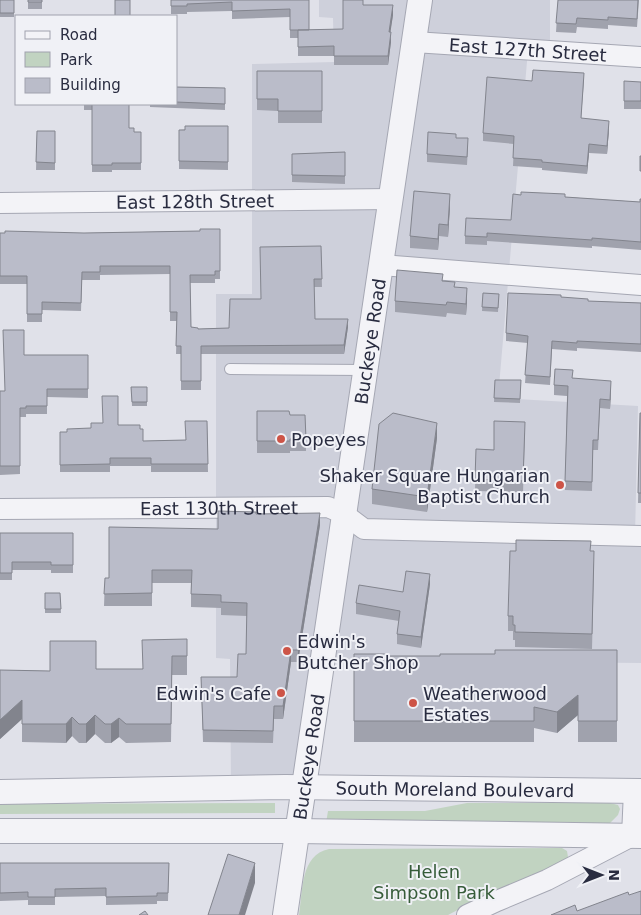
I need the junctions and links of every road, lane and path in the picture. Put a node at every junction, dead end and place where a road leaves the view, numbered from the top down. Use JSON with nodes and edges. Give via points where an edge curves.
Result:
{"nodes":[{"id":1,"x":420,"y":0,"type":"edge"},
{"id":2,"x":414,"y":42,"type":"junction"},
{"id":3,"x":641,"y":57,"type":"edge"},
{"id":4,"x":390,"y":199,"type":"junction"},
{"id":5,"x":0,"y":203,"type":"edge"},
{"id":6,"x":380,"y":265,"type":"junction"},
{"id":7,"x":641,"y":286,"type":"edge"},
{"id":8,"x":230,"y":369,"type":"dead end"},
{"id":9,"x":365,"y":370,"type":"junction"},
{"id":10,"x":0,"y":509,"type":"edge"},
{"id":11,"x":344,"y":514,"type":"junction"},
{"id":12,"x":641,"y":536,"type":"edge"},
{"id":13,"x":303,"y":787,"type":"junction"},
{"id":14,"x":638,"y":791,"type":"edge"},
{"id":15,"x":0,"y":792,"type":"edge"},
{"id":16,"x":0,"y":831,"type":"edge"},
{"id":17,"x":296,"y":831,"type":"junction"},
{"id":18,"x":637,"y":836,"type":"edge"},
{"id":19,"x":285,"y":915,"type":"edge"},
{"id":20,"x":467,"y":915,"type":"edge"}],
"edges":[{"from":1,"to":2,"type":"street","name":"Buckeye Road"},
{"from":2,"to":3,"type":"street","name":"East 127th Street"},
{"from":2,"to":4,"type":"street","name":"Buckeye Road"},
{"from":4,"to":5,"type":"street","name":"East 128th Street"},
{"from":4,"to":6,"type":"street","name":"Buckeye Road"},
{"from":6,"to":7,"type":"street"},
{"from":6,"to":9,"type":"street","name":"Buckeye Road"},
{"from":8,"to":9,"type":"lane"},
{"from":9,"to":11,"type":"street","name":"Buckeye Road"},
{"from":10,"to":11,"type":"street","name":"East 130th Street","via":[[328,507]]},
{"from":11,"to":12,"type":"street","name":"East 130th Street","via":[[364,529]]},
{"from":11,"to":13,"type":"street","name":"Buckeye Road"},
{"from":13,"to":14,"type":"street","name":"South Moreland Boulevard"},
{"from":13,"to":15,"type":"street","name":"South Moreland Boulevard"},
{"from":13,"to":17,"type":"street","name":"Buckeye Road"},
{"from":14,"to":18,"type":"street"},
{"from":16,"to":17,"type":"street"},
{"from":17,"to":18,"type":"street"},
{"from":17,"to":19,"type":"street","name":"Buckeye Road"},
{"from":18,"to":20,"type":"street"}]}
